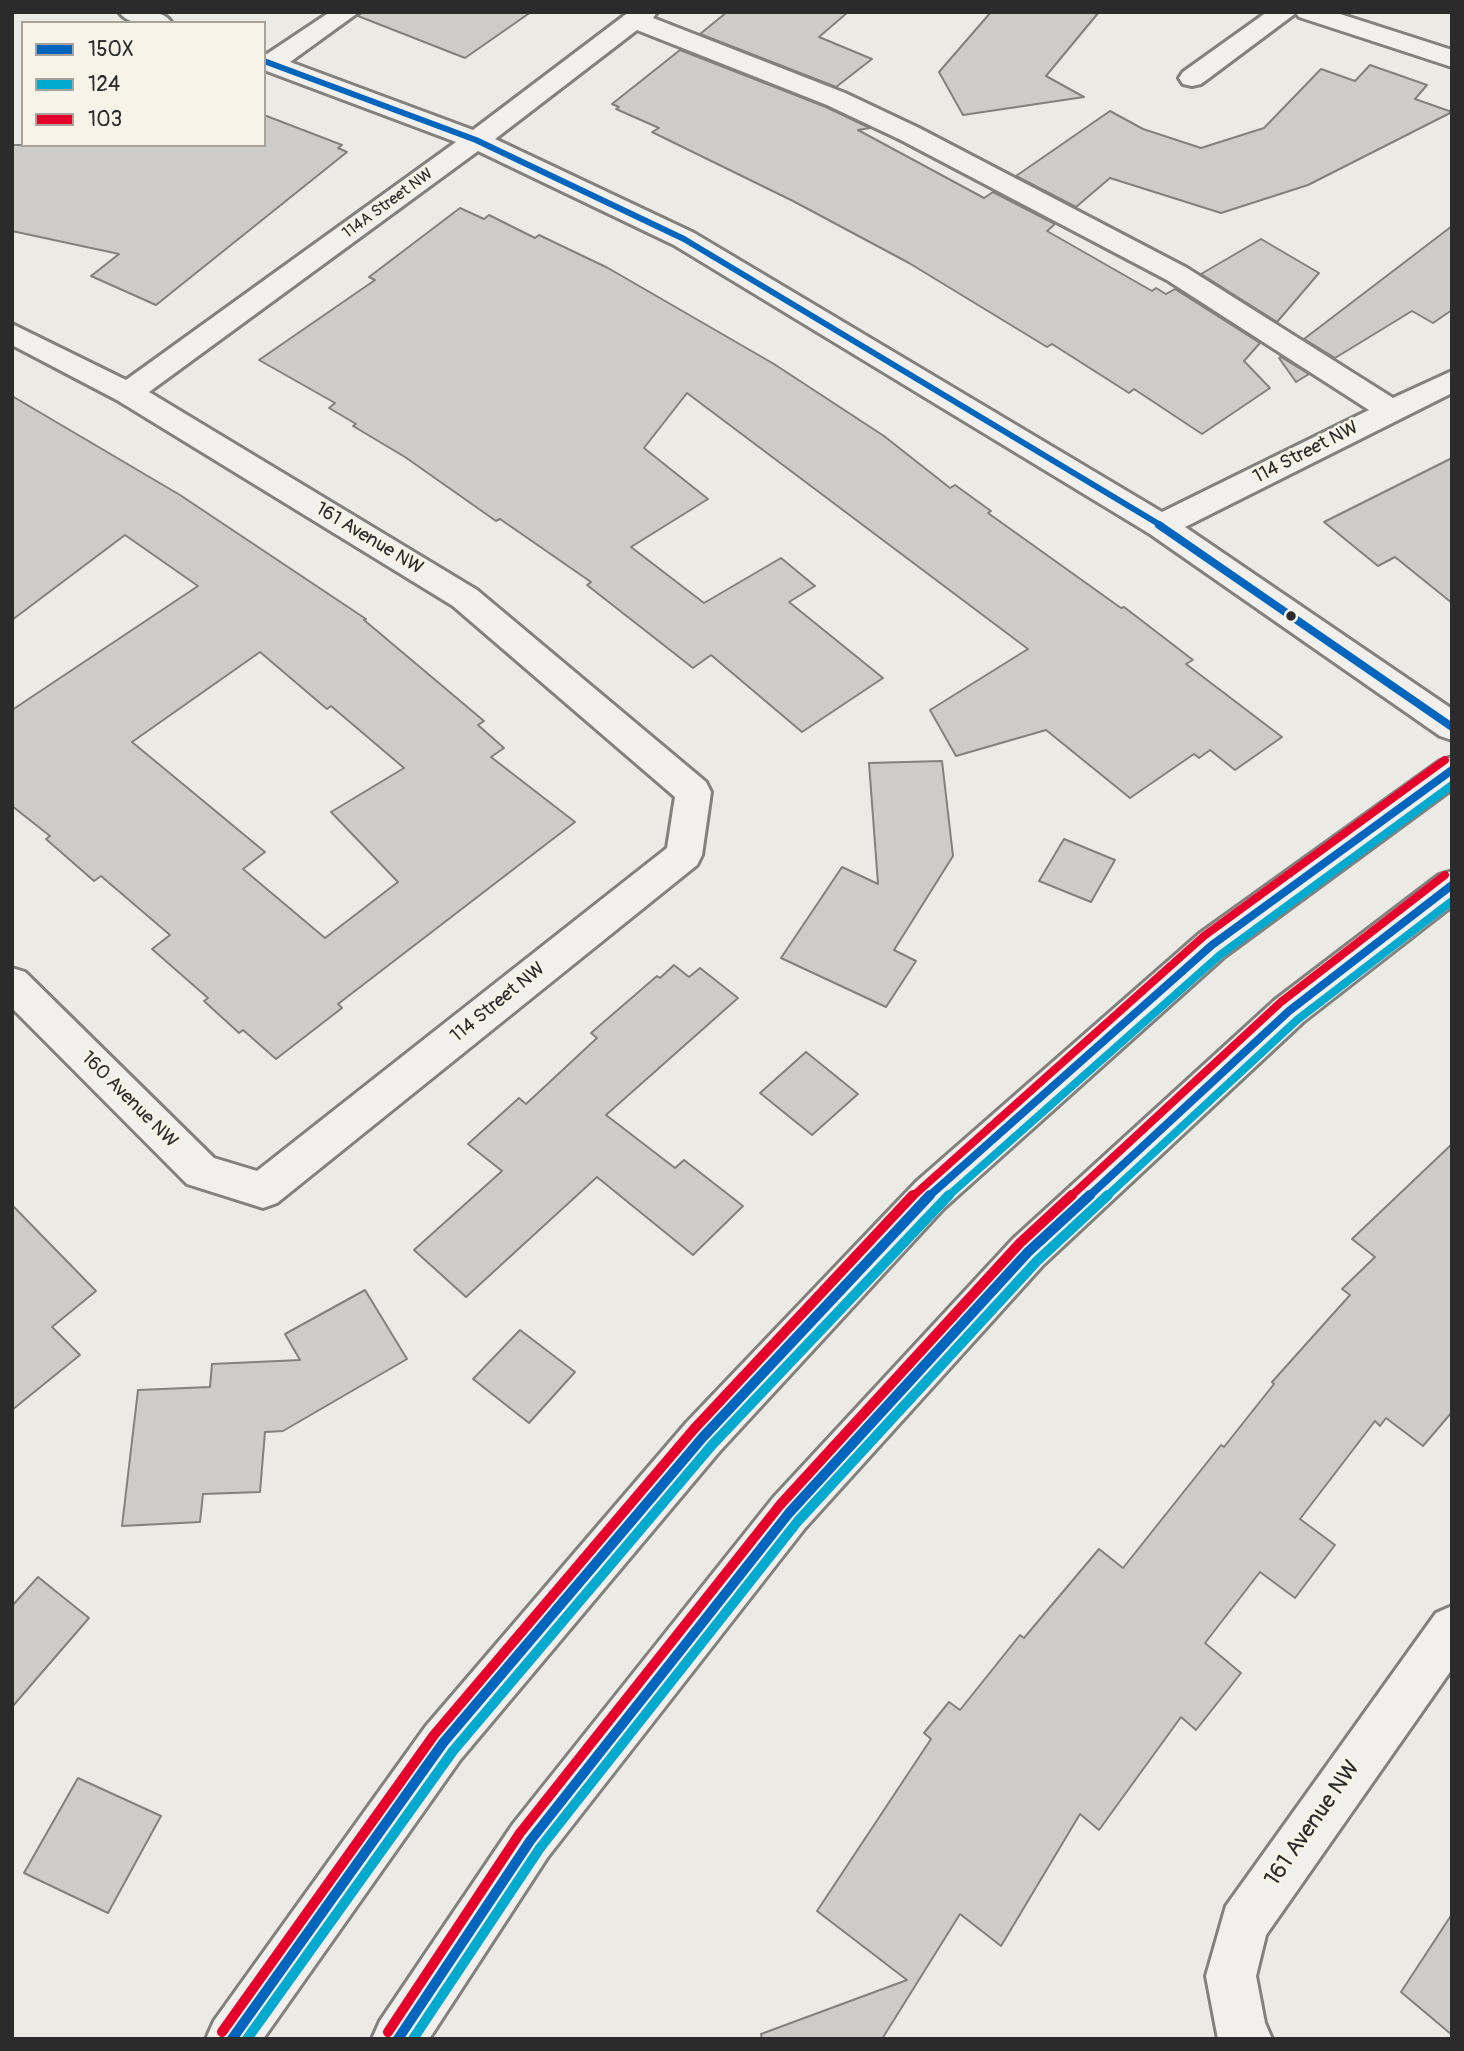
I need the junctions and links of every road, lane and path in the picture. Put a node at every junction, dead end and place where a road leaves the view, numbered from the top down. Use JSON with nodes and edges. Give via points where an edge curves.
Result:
{"nodes":[{"id":1,"x":131,"y":12,"type":"edge"},
{"id":2,"x":347,"y":12,"type":"edge"},
{"id":3,"x":1284,"y":12,"type":"edge"},
{"id":4,"x":1308,"y":12,"type":"edge"},
{"id":5,"x":640,"y":16,"type":"edge"},
{"id":6,"x":154,"y":21,"type":"edge"},
{"id":7,"x":1452,"y":59,"type":"edge"},
{"id":8,"x":267,"y":63,"type":"edge"},
{"id":9,"x":1192,"y":78,"type":"dead end"},
{"id":10,"x":476,"y":140,"type":"junction"},
{"id":11,"x":12,"y":333,"type":"edge"},
{"id":12,"x":1452,"y":381,"type":"edge"},
{"id":13,"x":128,"y":393,"type":"junction"},
{"id":14,"x":1390,"y":410,"type":"junction"},
{"id":15,"x":1161,"y":526,"type":"junction"},
{"id":16,"x":1452,"y":727,"type":"edge"},
{"id":17,"x":1452,"y":770,"type":"edge"},
{"id":18,"x":693,"y":792,"type":"joint"},
{"id":19,"x":1452,"y":885,"type":"edge"},
{"id":20,"x":12,"y":983,"type":"edge"},
{"id":21,"x":263,"y":1190,"type":"joint"},
{"id":22,"x":1452,"y":1629,"type":"edge"},
{"id":23,"x":232,"y":2039,"type":"edge"},
{"id":24,"x":398,"y":2039,"type":"edge"},
{"id":25,"x":1246,"y":2039,"type":"edge"}],
"edges":[{"from":1,"to":6,"type":"street"},
{"from":2,"to":8,"type":"street"},
{"from":3,"to":9,"type":"street"},
{"from":4,"to":7,"type":"street"},
{"from":5,"to":10,"type":"street","name":"114A Street NW"},
{"from":5,"to":14,"type":"street","via":[[910,134],[1177,274]]},
{"from":8,"to":10,"type":"street"},
{"from":10,"to":13,"type":"street","name":"114A Street NW"},
{"from":10,"to":15,"type":"street","via":[[684,239]]},
{"from":11,"to":13,"type":"street","name":"161 Avenue NW"},
{"from":12,"to":14,"type":"street","name":"114 Street NW"},
{"from":13,"to":18,"type":"street","name":"161 Avenue NW","via":[[465,598]]},
{"from":14,"to":15,"type":"street","name":"114 Street NW"},
{"from":15,"to":16,"type":"street"},
{"from":17,"to":23,"type":"street","via":[[1212,945],[930,1195],[703,1437],[443,1744]]},
{"from":18,"to":21,"type":"street","name":"114 Street NW","via":[[684,855]]},
{"from":19,"to":24,"type":"street","via":[[1289,1011],[1028,1252],[789,1513],[530,1841]]},
{"from":20,"to":21,"type":"street","name":"160 Avenue NW","via":[[201,1172]]},
{"from":22,"to":25,"type":"street","name":"161 Avenue NW","via":[[1244,1924],[1231,1976]]}]}
